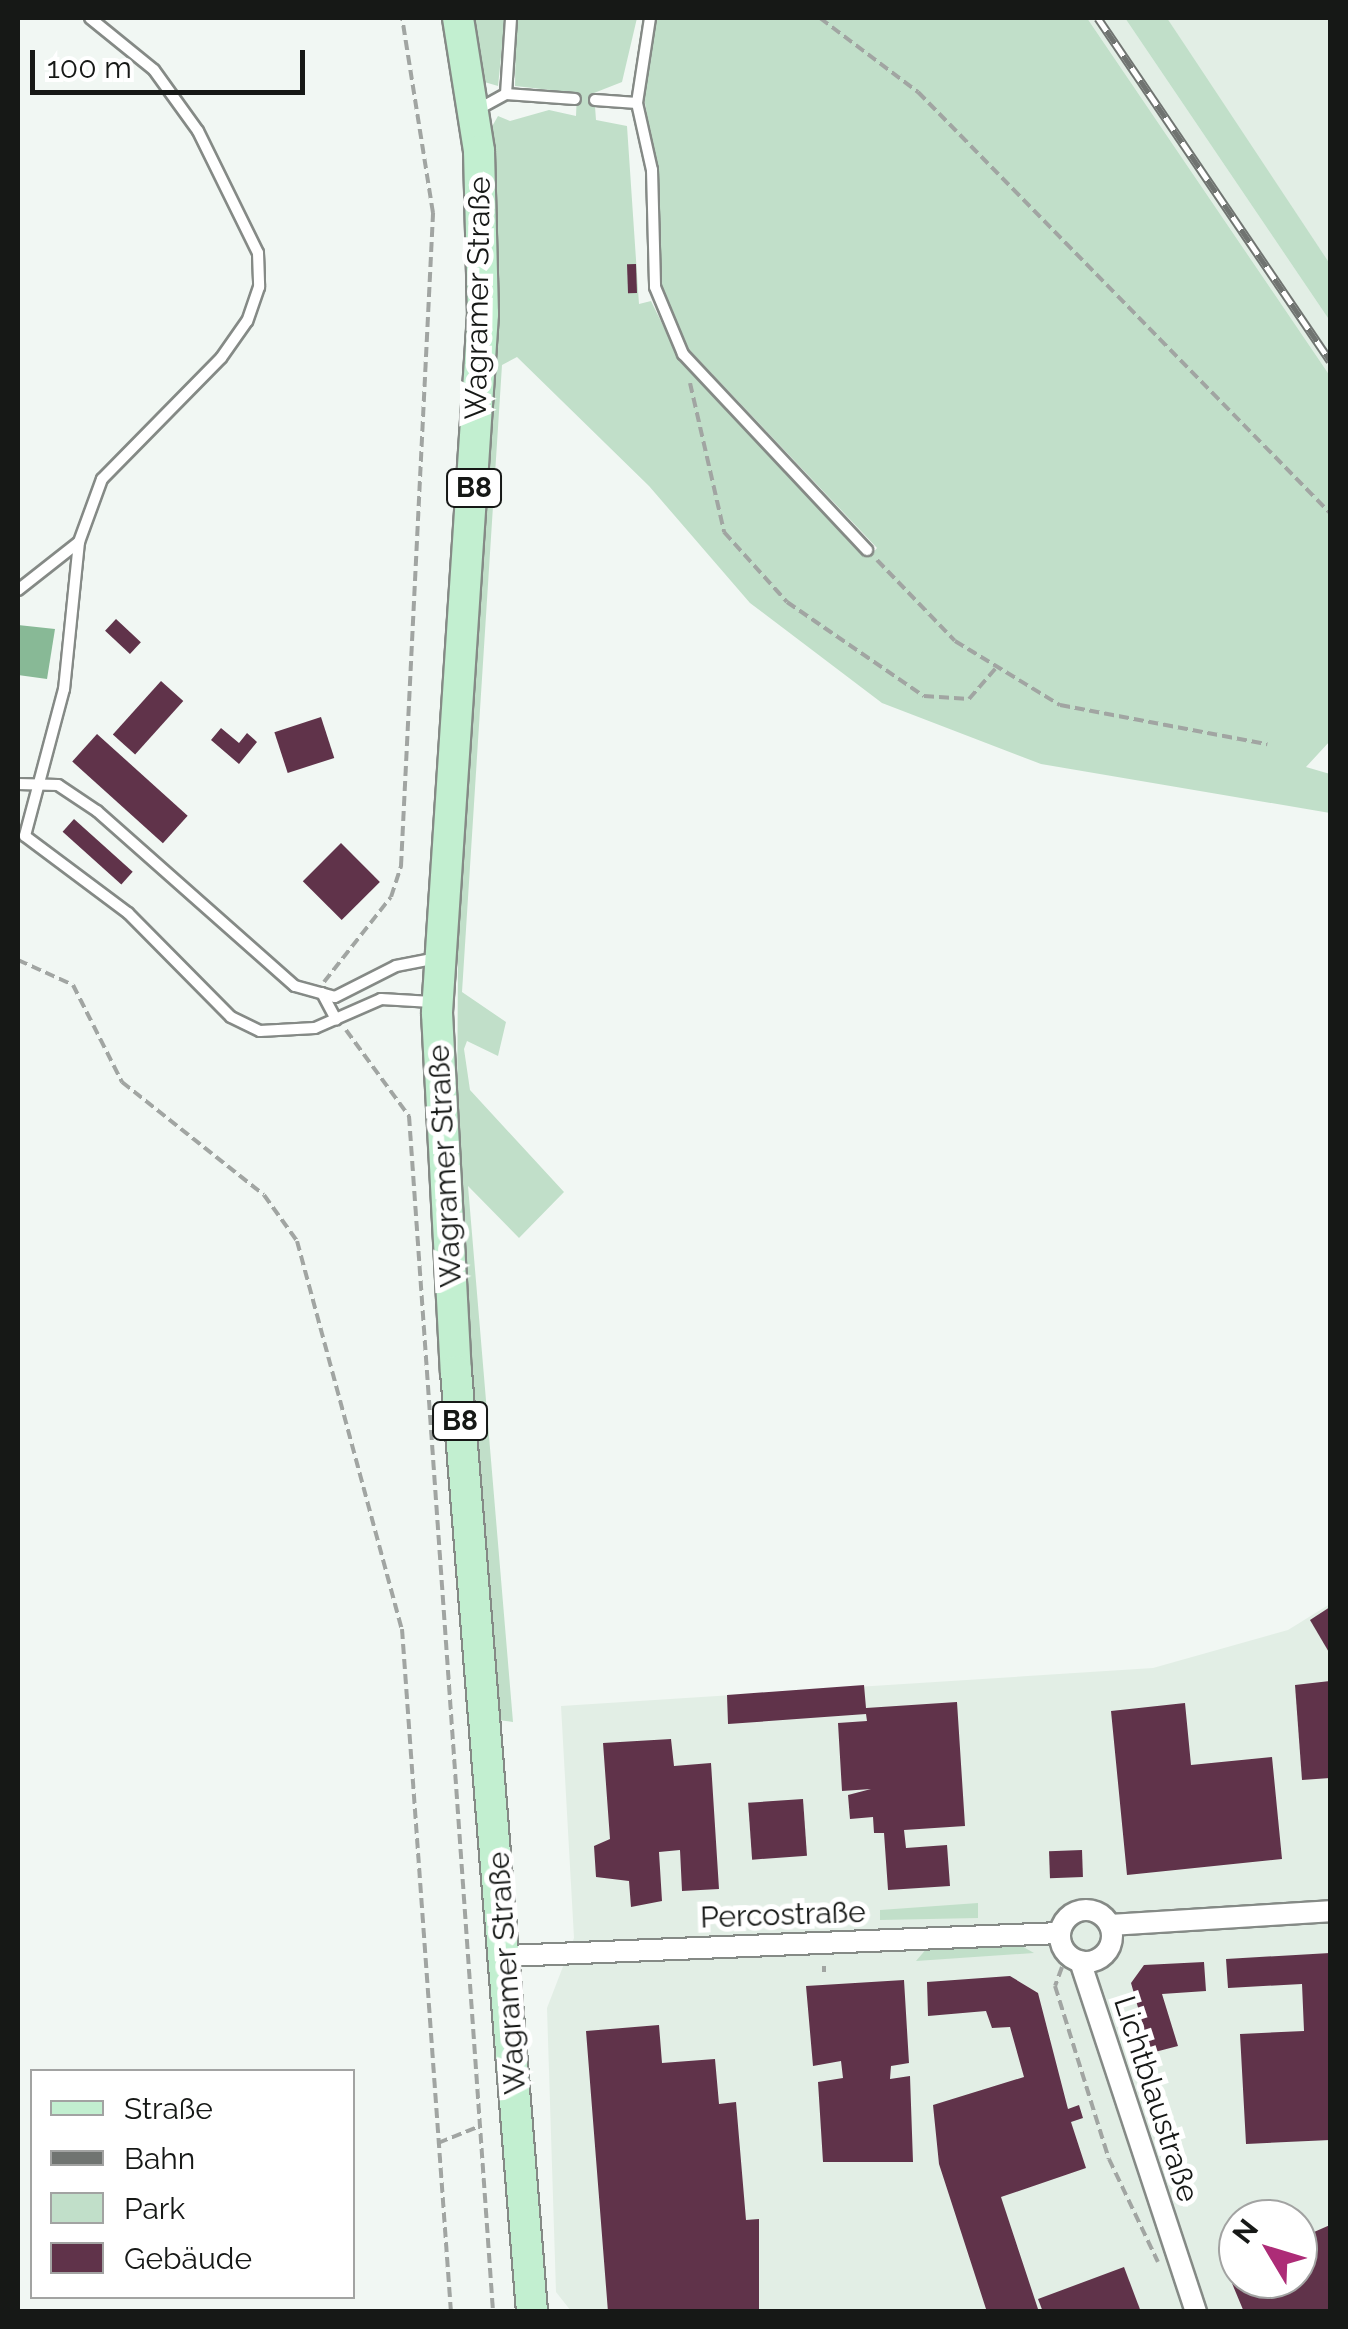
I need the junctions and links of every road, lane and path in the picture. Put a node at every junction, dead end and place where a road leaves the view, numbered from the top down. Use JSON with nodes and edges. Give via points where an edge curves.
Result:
{"nodes":[{"id":1,"x":90,"y":18,"type":"edge"},
{"id":2,"x":402,"y":18,"type":"edge"},
{"id":3,"x":511,"y":18,"type":"edge"},
{"id":4,"x":650,"y":18,"type":"edge"},
{"id":5,"x":820,"y":18,"type":"edge"},
{"id":6,"x":458,"y":19,"type":"edge"},
{"id":7,"x":506,"y":94,"type":"junction"},
{"id":8,"x":575,"y":99,"type":"dead end"},
{"id":9,"x":595,"y":100,"type":"dead end"},
{"id":10,"x":637,"y":103,"type":"junction"},
{"id":11,"x":474,"y":111,"type":"junction"},
{"id":12,"x":683,"y":354,"type":"junction"},
{"id":13,"x":1330,"y":513,"type":"edge"},
{"id":14,"x":79,"y":542,"type":"junction"},
{"id":15,"x":867,"y":550,"type":"joint"},
{"id":16,"x":18,"y":590,"type":"edge"},
{"id":17,"x":995,"y":669,"type":"junction"},
{"id":18,"x":1267,"y":744,"type":"dead end"},
{"id":19,"x":18,"y":784,"type":"edge"},
{"id":20,"x":41,"y":784,"type":"junction"},
{"id":21,"x":22,"y":834,"type":"edge"},
{"id":22,"x":443,"y":956,"type":"junction"},
{"id":23,"x":18,"y":960,"type":"edge"},
{"id":24,"x":322,"y":993,"type":"junction"},
{"id":25,"x":438,"y":1003,"type":"junction"},
{"id":26,"x":336,"y":1019,"type":"junction"},
{"id":27,"x":1330,"y":1911,"type":"edge"},
{"id":28,"x":757,"y":1916,"type":"dead end"},
{"id":29,"x":798,"y":1918,"type":"dead end"},
{"id":30,"x":1110,"y":1925,"type":"junction"},
{"id":31,"x":1060,"y":1932,"type":"junction"},
{"id":32,"x":507,"y":1956,"type":"junction"},
{"id":33,"x":1074,"y":1957,"type":"junction"},
{"id":34,"x":480,"y":2126,"type":"junction"},
{"id":35,"x":438,"y":2143,"type":"junction"},
{"id":36,"x":1164,"y":2280,"type":"dead end"},
{"id":37,"x":451,"y":2312,"type":"edge"},
{"id":38,"x":493,"y":2312,"type":"edge"},
{"id":39,"x":532,"y":2312,"type":"edge"},
{"id":40,"x":1196,"y":2312,"type":"edge"}],
"edges":[{"from":1,"to":14,"type":"lane","via":[[154,70],[198,131],[258,253],[259,287],[248,321],[221,358],[102,479]]},
{"from":2,"to":24,"type":"path","via":[[433,212],[404,828],[391,897],[324,971]]},
{"from":3,"to":7,"type":"lane"},
{"from":4,"to":10,"type":"lane"},
{"from":5,"to":13,"type":"path","via":[[918,92]]},
{"from":6,"to":11,"type":"main road","name":"Wagramer Straße","number":"B8"},
{"from":7,"to":8,"type":"lane"},
{"from":7,"to":11,"type":"lane"},
{"from":9,"to":10,"type":"lane"},
{"from":10,"to":12,"type":"lane","via":[[652,170],[655,287]]},
{"from":11,"to":22,"type":"main road","name":"Wagramer Straße","number":"B8","via":[[483,314]]},
{"from":12,"to":15,"type":"lane"},
{"from":12,"to":17,"type":"path","via":[[724,532],[786,602],[924,696],[968,699]]},
{"from":14,"to":16,"type":"lane"},
{"from":14,"to":20,"type":"lane","via":[[64,688]]},
{"from":15,"to":17,"type":"path","via":[[954,641]]},
{"from":17,"to":18,"type":"path","via":[[1060,705]]},
{"from":19,"to":20,"type":"lane"},
{"from":20,"to":21,"type":"lane"},
{"from":20,"to":24,"type":"lane","via":[[58,785],[98,811],[254,956],[295,986]]},
{"from":21,"to":26,"type":"lane","via":[[128,913],[231,1016],[260,1030],[290,1032]]},
{"from":22,"to":24,"type":"lane","via":[[396,966],[335,997]]},
{"from":22,"to":25,"type":"main road","name":"Wagramer Straße","number":"B8"},
{"from":23,"to":35,"type":"path","via":[[73,984],[122,1082],[264,1195],[297,1241],[402,1629]]},
{"from":24,"to":26,"type":"lane"},
{"from":25,"to":26,"type":"lane","via":[[381,998]]},
{"from":25,"to":32,"type":"main road","name":"Wagramer Straße","number":"B8","via":[[456,1372]]},
{"from":26,"to":34,"type":"path","via":[[409,1116]]},
{"from":27,"to":30,"type":"street"},
{"from":28,"to":29,"type":"path"},
{"from":30,"to":31,"type":"street","via":[[1083,1910]]},
{"from":30,"to":33,"type":"street","via":[[1104,1955]]},
{"from":31,"to":32,"type":"street","name":"Percostraße"},
{"from":31,"to":33,"type":"street"},
{"from":32,"to":39,"type":"main road","name":"Wagramer Straße","number":"B8"},
{"from":33,"to":36,"type":"path","via":[[1056,1986],[1109,2159]]},
{"from":33,"to":40,"type":"street","name":"Lichtblaustraße"},
{"from":34,"to":35,"type":"path"},
{"from":34,"to":38,"type":"path"},
{"from":35,"to":37,"type":"path"}]}
